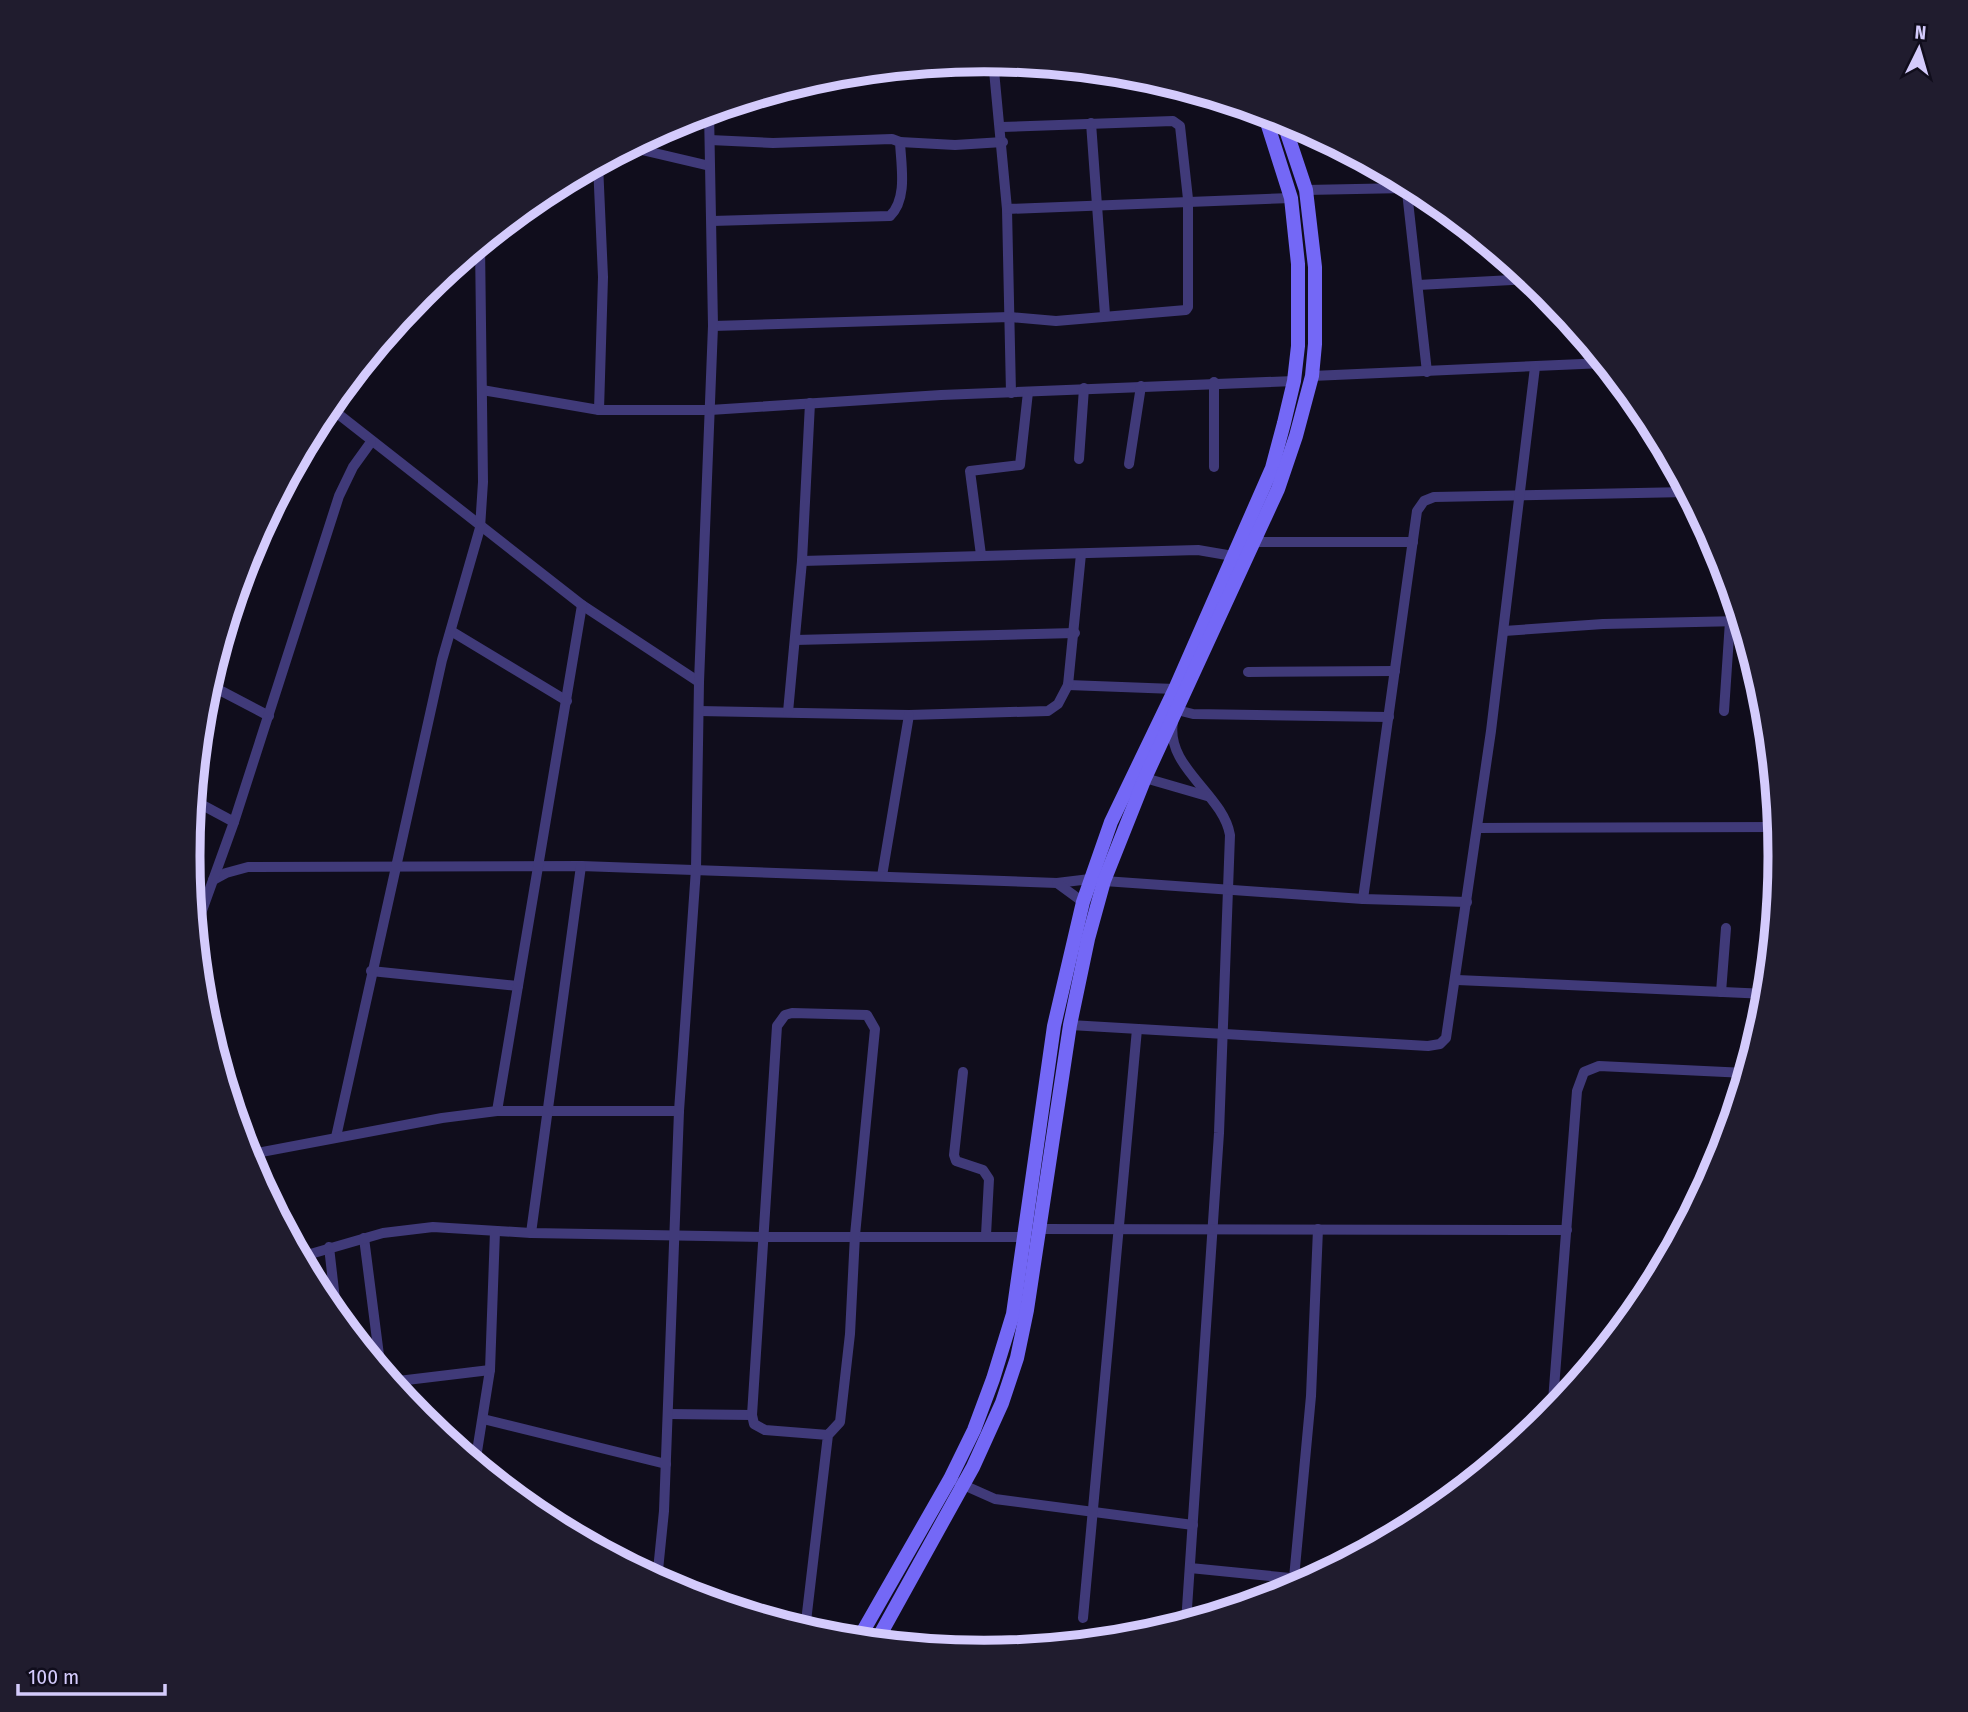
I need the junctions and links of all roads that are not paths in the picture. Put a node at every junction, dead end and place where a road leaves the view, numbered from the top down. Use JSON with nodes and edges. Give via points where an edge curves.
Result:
{"nodes":[{"id":1,"x":995,"y":72,"type":"edge"},
{"id":2,"x":709,"y":121,"type":"edge"},
{"id":3,"x":1091,"y":124,"type":"junction"},
{"id":4,"x":1268,"y":125,"type":"edge"},
{"id":5,"x":1002,"y":127,"type":"junction"},
{"id":6,"x":1287,"y":132,"type":"edge"},
{"id":7,"x":710,"y":140,"type":"junction"},
{"id":8,"x":900,"y":142,"type":"junction"},
{"id":9,"x":1003,"y":142,"type":"junction"},
{"id":10,"x":643,"y":150,"type":"edge"},
{"id":11,"x":710,"y":166,"type":"junction"},
{"id":12,"x":598,"y":174,"type":"edge"},
{"id":13,"x":1390,"y":186,"type":"edge"},
{"id":14,"x":1306,"y":190,"type":"junction"},
{"id":15,"x":1407,"y":196,"type":"edge"},
{"id":16,"x":1291,"y":198,"type":"junction"},
{"id":17,"x":1188,"y":200,"type":"junction"},
{"id":18,"x":1098,"y":205,"type":"junction"},
{"id":19,"x":1007,"y":209,"type":"junction"},
{"id":20,"x":712,"y":221,"type":"junction"},
{"id":21,"x":480,"y":255,"type":"edge"},
{"id":22,"x":1514,"y":279,"type":"edge"},
{"id":23,"x":1418,"y":285,"type":"junction"},
{"id":24,"x":1105,"y":315,"type":"junction"},
{"id":25,"x":1010,"y":317,"type":"junction"},
{"id":26,"x":713,"y":326,"type":"junction"},
{"id":27,"x":1594,"y":364,"type":"edge"},
{"id":28,"x":1535,"y":367,"type":"junction"},
{"id":29,"x":1427,"y":372,"type":"junction"},
{"id":30,"x":1312,"y":376,"type":"junction"},
{"id":31,"x":1294,"y":381,"type":"junction"},
{"id":32,"x":1214,"y":382,"type":"junction"},
{"id":33,"x":1142,"y":386,"type":"junction"},
{"id":34,"x":1084,"y":388,"type":"junction"},
{"id":35,"x":482,"y":390,"type":"junction"},
{"id":36,"x":1011,"y":393,"type":"junction"},
{"id":37,"x":1028,"y":393,"type":"junction"},
{"id":38,"x":810,"y":403,"type":"junction"},
{"id":39,"x":599,"y":410,"type":"junction"},
{"id":40,"x":710,"y":410,"type":"junction"},
{"id":41,"x":337,"y":413,"type":"edge"},
{"id":42,"x":371,"y":442,"type":"junction"},
{"id":43,"x":1079,"y":459,"type":"dead end"},
{"id":44,"x":1129,"y":464,"type":"dead end"},
{"id":45,"x":1214,"y":467,"type":"dead end"},
{"id":46,"x":1678,"y":492,"type":"edge"},
{"id":47,"x":1519,"y":496,"type":"junction"},
{"id":48,"x":480,"y":528,"type":"junction"},
{"id":49,"x":1254,"y":542,"type":"junction"},
{"id":50,"x":1413,"y":542,"type":"junction"},
{"id":51,"x":1081,"y":554,"type":"junction"},
{"id":52,"x":981,"y":555,"type":"junction"},
{"id":53,"x":1234,"y":556,"type":"junction"},
{"id":54,"x":802,"y":561,"type":"junction"},
{"id":55,"x":582,"y":605,"type":"junction"},
{"id":56,"x":1732,"y":621,"type":"edge"},
{"id":57,"x":1734,"y":628,"type":"edge"},
{"id":58,"x":450,"y":631,"type":"junction"},
{"id":59,"x":1504,"y":631,"type":"junction"},
{"id":60,"x":1074,"y":633,"type":"junction"},
{"id":61,"x":795,"y":640,"type":"junction"},
{"id":62,"x":1395,"y":671,"type":"junction"},
{"id":63,"x":1248,"y":672,"type":"dead end"},
{"id":64,"x":699,"y":682,"type":"junction"},
{"id":65,"x":1068,"y":685,"type":"junction"},
{"id":66,"x":218,"y":689,"type":"edge"},
{"id":67,"x":1175,"y":689,"type":"junction"},
{"id":68,"x":567,"y":701,"type":"junction"},
{"id":69,"x":699,"y":711,"type":"junction"},
{"id":70,"x":1724,"y":711,"type":"dead end"},
{"id":71,"x":788,"y":712,"type":"junction"},
{"id":72,"x":1175,"y":714,"type":"junction"},
{"id":73,"x":909,"y":715,"type":"junction"},
{"id":74,"x":269,"y":716,"type":"junction"},
{"id":75,"x":1389,"y":717,"type":"junction"},
{"id":76,"x":1145,"y":778,"type":"junction"},
{"id":77,"x":1208,"y":796,"type":"junction"},
{"id":78,"x":201,"y":804,"type":"edge"},
{"id":79,"x":234,"y":822,"type":"junction"},
{"id":80,"x":1767,"y":827,"type":"edge"},
{"id":81,"x":1478,"y":828,"type":"junction"},
{"id":82,"x":541,"y":865,"type":"junction"},
{"id":83,"x":582,"y":866,"type":"junction"},
{"id":84,"x":393,"y":868,"type":"junction"},
{"id":85,"x":696,"y":869,"type":"junction"},
{"id":86,"x":882,"y":876,"type":"junction"},
{"id":87,"x":213,"y":880,"type":"junction"},
{"id":88,"x":1097,"y":880,"type":"junction"},
{"id":89,"x":1057,"y":883,"type":"junction"},
{"id":90,"x":1228,"y":890,"type":"junction"},
{"id":91,"x":1363,"y":899,"type":"junction"},
{"id":92,"x":201,"y":900,"type":"edge"},
{"id":93,"x":205,"y":901,"type":"junction"},
{"id":94,"x":1083,"y":902,"type":"junction"},
{"id":95,"x":1467,"y":902,"type":"junction"},
{"id":96,"x":201,"y":911,"type":"edge"},
{"id":97,"x":1726,"y":928,"type":"dead end"},
{"id":98,"x":372,"y":971,"type":"junction"},
{"id":99,"x":1071,"y":978,"type":"junction"},
{"id":100,"x":1457,"y":980,"type":"junction"},
{"id":101,"x":518,"y":986,"type":"junction"},
{"id":102,"x":1721,"y":992,"type":"junction"},
{"id":103,"x":1756,"y":994,"type":"edge"},
{"id":104,"x":1070,"y":1026,"type":"junction"},
{"id":105,"x":1137,"y":1029,"type":"junction"},
{"id":106,"x":1224,"y":1035,"type":"junction"},
{"id":107,"x":963,"y":1072,"type":"dead end"},
{"id":108,"x":1738,"y":1073,"type":"edge"},
{"id":109,"x":546,"y":1110,"type":"junction"},
{"id":110,"x":497,"y":1111,"type":"junction"},
{"id":111,"x":679,"y":1111,"type":"junction"},
{"id":112,"x":336,"y":1137,"type":"junction"},
{"id":113,"x":258,"y":1153,"type":"edge"},
{"id":114,"x":1119,"y":1227,"type":"junction"},
{"id":115,"x":1041,"y":1228,"type":"junction"},
{"id":116,"x":1211,"y":1229,"type":"junction"},
{"id":117,"x":1318,"y":1229,"type":"junction"},
{"id":118,"x":1567,"y":1230,"type":"junction"},
{"id":119,"x":495,"y":1231,"type":"junction"},
{"id":120,"x":531,"y":1233,"type":"junction"},
{"id":121,"x":986,"y":1234,"type":"junction"},
{"id":122,"x":673,"y":1235,"type":"junction"},
{"id":123,"x":855,"y":1235,"type":"junction"},
{"id":124,"x":764,"y":1237,"type":"junction"},
{"id":125,"x":1024,"y":1237,"type":"junction"},
{"id":126,"x":363,"y":1238,"type":"junction"},
{"id":127,"x":329,"y":1247,"type":"junction"},
{"id":128,"x":309,"y":1254,"type":"edge"},
{"id":129,"x":335,"y":1295,"type":"edge"},
{"id":130,"x":379,"y":1354,"type":"edge"},
{"id":131,"x":490,"y":1370,"type":"junction"},
{"id":132,"x":401,"y":1381,"type":"edge"},
{"id":133,"x":1554,"y":1395,"type":"edge"},
{"id":134,"x":668,"y":1414,"type":"junction"},
{"id":135,"x":752,"y":1415,"type":"junction"},
{"id":136,"x":483,"y":1419,"type":"junction"},
{"id":137,"x":828,"y":1435,"type":"junction"},
{"id":138,"x":477,"y":1454,"type":"edge"},
{"id":139,"x":666,"y":1464,"type":"junction"},
{"id":140,"x":957,"y":1482,"type":"junction"},
{"id":141,"x":1091,"y":1513,"type":"junction"},
{"id":142,"x":1193,"y":1525,"type":"junction"},
{"id":143,"x":657,"y":1568,"type":"edge"},
{"id":144,"x":1190,"y":1569,"type":"junction"},
{"id":145,"x":1294,"y":1576,"type":"edge"},
{"id":146,"x":1291,"y":1578,"type":"edge"},
{"id":147,"x":1187,"y":1614,"type":"edge"},
{"id":148,"x":1083,"y":1618,"type":"dead end"},
{"id":149,"x":806,"y":1620,"type":"edge"},
{"id":150,"x":864,"y":1631,"type":"edge"},
{"id":151,"x":880,"y":1634,"type":"edge"}],
"edges":[{"from":1,"to":5,"type":"street"},
{"from":2,"to":7,"type":"street"},
{"from":3,"to":5,"type":"street"},
{"from":3,"to":17,"type":"street","via":[[1173,121],[1180,126]]},
{"from":3,"to":18,"type":"street"},
{"from":4,"to":16,"type":"main road"},
{"from":5,"to":9,"type":"street"},
{"from":6,"to":14,"type":"main road"},
{"from":7,"to":8,"type":"street","via":[[773,143],[881,138]]},
{"from":7,"to":11,"type":"street"},
{"from":8,"to":9,"type":"street"},
{"from":8,"to":20,"type":"street","via":[[902,185],[890,216]]},
{"from":9,"to":19,"type":"street"},
{"from":10,"to":11,"type":"street"},
{"from":11,"to":20,"type":"street"},
{"from":12,"to":39,"type":"street","via":[[603,277]]},
{"from":13,"to":14,"type":"street"},
{"from":14,"to":30,"type":"main road","via":[[1317,317]]},
{"from":15,"to":23,"type":"street"},
{"from":16,"to":17,"type":"street"},
{"from":16,"to":31,"type":"main road","via":[[1300,309]]},
{"from":17,"to":18,"type":"street"},
{"from":17,"to":24,"type":"street","via":[[1188,307],[1177,313]]},
{"from":18,"to":19,"type":"street"},
{"from":18,"to":24,"type":"street"},
{"from":19,"to":25,"type":"street"},
{"from":20,"to":26,"type":"street"},
{"from":21,"to":35,"type":"street"},
{"from":22,"to":23,"type":"street"},
{"from":23,"to":29,"type":"street"},
{"from":24,"to":25,"type":"street","via":[[1056,321]]},
{"from":25,"to":26,"type":"street"},
{"from":25,"to":36,"type":"street"},
{"from":26,"to":40,"type":"street"},
{"from":27,"to":28,"type":"street"},
{"from":28,"to":29,"type":"street"},
{"from":28,"to":47,"type":"street"},
{"from":29,"to":30,"type":"street"},
{"from":30,"to":49,"type":"main road","via":[[1288,464]]},
{"from":31,"to":32,"type":"street"},
{"from":31,"to":53,"type":"main road","via":[[1272,468]]},
{"from":32,"to":33,"type":"street"},
{"from":32,"to":45,"type":"street"},
{"from":33,"to":34,"type":"street"},
{"from":33,"to":44,"type":"street"},
{"from":34,"to":37,"type":"street"},
{"from":34,"to":43,"type":"street"},
{"from":35,"to":39,"type":"street"},
{"from":35,"to":48,"type":"street"},
{"from":36,"to":37,"type":"street"},
{"from":36,"to":38,"type":"street"},
{"from":37,"to":52,"type":"street","via":[[1020,465],[970,471]]},
{"from":38,"to":40,"type":"street"},
{"from":38,"to":54,"type":"street"},
{"from":39,"to":40,"type":"street"},
{"from":40,"to":64,"type":"street"},
{"from":41,"to":42,"type":"street"},
{"from":42,"to":48,"type":"street"},
{"from":42,"to":74,"type":"street","via":[[342,489]]},
{"from":46,"to":47,"type":"street"},
{"from":47,"to":50,"type":"street","via":[[1428,498],[1417,512]]},
{"from":47,"to":59,"type":"street"},
{"from":48,"to":55,"type":"street"},
{"from":48,"to":58,"type":"street"},
{"from":49,"to":50,"type":"street"},
{"from":49,"to":72,"type":"main road"},
{"from":50,"to":62,"type":"street"},
{"from":51,"to":52,"type":"street"},
{"from":51,"to":53,"type":"street","via":[[1198,550]]},
{"from":51,"to":60,"type":"street"},
{"from":52,"to":54,"type":"street"},
{"from":53,"to":67,"type":"main road"},
{"from":54,"to":61,"type":"street"},
{"from":55,"to":64,"type":"street"},
{"from":55,"to":68,"type":"street"},
{"from":56,"to":59,"type":"street"},
{"from":57,"to":70,"type":"street"},
{"from":58,"to":68,"type":"street"},
{"from":58,"to":84,"type":"street","via":[[401,852]]},
{"from":59,"to":81,"type":"street"},
{"from":60,"to":61,"type":"street"},
{"from":60,"to":65,"type":"street"},
{"from":61,"to":71,"type":"street"},
{"from":62,"to":63,"type":"street"},
{"from":62,"to":75,"type":"street"},
{"from":64,"to":69,"type":"street"},
{"from":65,"to":67,"type":"street"},
{"from":65,"to":73,"type":"street","via":[[1058,704],[1040,713]]},
{"from":66,"to":74,"type":"street"},
{"from":67,"to":88,"type":"main road","via":[[1111,822]]},
{"from":68,"to":82,"type":"street"},
{"from":69,"to":71,"type":"street"},
{"from":69,"to":85,"type":"street"},
{"from":71,"to":73,"type":"street"},
{"from":72,"to":75,"type":"street"},
{"from":72,"to":76,"type":"main road"},
{"from":72,"to":77,"type":"street","via":[[1171,728],[1179,751]]},
{"from":73,"to":86,"type":"street"},
{"from":74,"to":79,"type":"street"},
{"from":75,"to":91,"type":"street"},
{"from":76,"to":77,"type":"street"},
{"from":76,"to":88,"type":"main road"},
{"from":77,"to":90,"type":"street","via":[[1222,810],[1228,827]]},
{"from":78,"to":79,"type":"street"},
{"from":79,"to":87,"type":"street"},
{"from":80,"to":81,"type":"street"},
{"from":81,"to":95,"type":"street"},
{"from":82,"to":83,"type":"street"},
{"from":82,"to":84,"type":"street"},
{"from":82,"to":101,"type":"street","via":[[533,888]]},
{"from":83,"to":85,"type":"street"},
{"from":83,"to":109,"type":"street"},
{"from":84,"to":87,"type":"street","via":[[248,867]]},
{"from":84,"to":98,"type":"street"},
{"from":85,"to":86,"type":"street"},
{"from":85,"to":111,"type":"street"},
{"from":86,"to":89,"type":"street"},
{"from":87,"to":93,"type":"street"},
{"from":88,"to":89,"type":"street"},
{"from":88,"to":90,"type":"street"},
{"from":88,"to":94,"type":"main road"},
{"from":88,"to":99,"type":"main road"},
{"from":89,"to":94,"type":"street"},
{"from":90,"to":91,"type":"street"},
{"from":90,"to":106,"type":"street"},
{"from":91,"to":95,"type":"street"},
{"from":92,"to":93,"type":"street"},
{"from":93,"to":96,"type":"street"},
{"from":94,"to":99,"type":"main road"},
{"from":95,"to":100,"type":"street"},
{"from":97,"to":102,"type":"street"},
{"from":98,"to":101,"type":"street"},
{"from":98,"to":112,"type":"street"},
{"from":99,"to":104,"type":"main road"},
{"from":99,"to":125,"type":"main road"},
{"from":100,"to":102,"type":"street"},
{"from":100,"to":106,"type":"street","via":[[1448,1034],[1436,1046]]},
{"from":101,"to":110,"type":"street"},
{"from":102,"to":103,"type":"street"},
{"from":104,"to":105,"type":"street"},
{"from":104,"to":115,"type":"main road"},
{"from":105,"to":106,"type":"street"},
{"from":105,"to":114,"type":"street"},
{"from":106,"to":116,"type":"street"},
{"from":107,"to":121,"type":"street","via":[[954,1155],[956,1161],[983,1170],[989,1178]]},
{"from":108,"to":118,"type":"street","via":[[1599,1066],[1584,1072],[1577,1091]]},
{"from":109,"to":110,"type":"street"},
{"from":109,"to":111,"type":"street"},
{"from":109,"to":120,"type":"street"},
{"from":110,"to":112,"type":"street"},
{"from":111,"to":122,"type":"street"},
{"from":112,"to":113,"type":"street"},
{"from":114,"to":115,"type":"street"},
{"from":114,"to":116,"type":"street"},
{"from":114,"to":141,"type":"street"},
{"from":115,"to":140,"type":"main road","via":[[1017,1358],[1002,1403]]},
{"from":116,"to":117,"type":"street"},
{"from":116,"to":142,"type":"street"},
{"from":117,"to":118,"type":"street"},
{"from":117,"to":145,"type":"street","via":[[1311,1396]]},
{"from":118,"to":133,"type":"street"},
{"from":119,"to":120,"type":"street"},
{"from":119,"to":126,"type":"street","via":[[408,1228]]},
{"from":119,"to":131,"type":"street"},
{"from":120,"to":122,"type":"street"},
{"from":121,"to":123,"type":"street"},
{"from":121,"to":125,"type":"street"},
{"from":122,"to":124,"type":"street"},
{"from":122,"to":134,"type":"street"},
{"from":123,"to":124,"type":"street"},
{"from":123,"to":124,"type":"street","via":[[874,1023],[867,1015],[792,1013],[785,1014],[778,1026]]},
{"from":123,"to":137,"type":"street","via":[[841,1415]]},
{"from":124,"to":135,"type":"street"},
{"from":125,"to":140,"type":"main road","via":[[1006,1342]]},
{"from":126,"to":127,"type":"street"},
{"from":126,"to":130,"type":"street"},
{"from":127,"to":128,"type":"street"},
{"from":127,"to":129,"type":"street"},
{"from":131,"to":132,"type":"street"},
{"from":131,"to":136,"type":"street"},
{"from":134,"to":135,"type":"street"},
{"from":134,"to":139,"type":"street"},
{"from":135,"to":137,"type":"street","via":[[754,1424],[765,1430]]},
{"from":136,"to":138,"type":"street"},
{"from":136,"to":139,"type":"street"},
{"from":137,"to":149,"type":"street"},
{"from":139,"to":143,"type":"street"},
{"from":140,"to":141,"type":"street","via":[[995,1499]]},
{"from":140,"to":150,"type":"main road"},
{"from":140,"to":151,"type":"main road"},
{"from":141,"to":142,"type":"street"},
{"from":141,"to":148,"type":"street"},
{"from":142,"to":144,"type":"street"},
{"from":144,"to":146,"type":"street"},
{"from":144,"to":147,"type":"street"}]}
